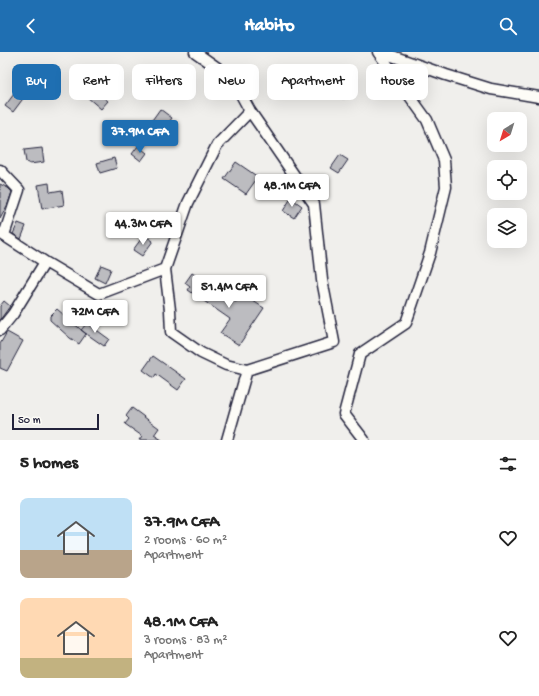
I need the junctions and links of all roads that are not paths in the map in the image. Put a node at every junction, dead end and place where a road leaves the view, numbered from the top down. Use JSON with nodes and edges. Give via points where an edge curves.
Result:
{"nodes":[{"id":1,"x":195,"y":52,"type":"edge"},
{"id":2,"x":378,"y":52,"type":"edge"},
{"id":3,"x":381,"y":52,"type":"edge"},
{"id":4,"x":539,"y":97,"type":"edge"},
{"id":5,"x":250,"y":111,"type":"junction"},
{"id":6,"x":0,"y":170,"type":"edge"},
{"id":7,"x":2,"y":234,"type":"edge"},
{"id":8,"x":45,"y":262,"type":"junction"},
{"id":9,"x":165,"y":269,"type":"junction"},
{"id":10,"x":0,"y":330,"type":"edge"},
{"id":11,"x":247,"y":370,"type":"junction"},
{"id":12,"x":227,"y":440,"type":"edge"},
{"id":13,"x":364,"y":440,"type":"edge"}],
"edges":[{"from":1,"to":5,"type":"street","via":[[232,78]]},
{"from":2,"to":13,"type":"street","via":[[427,120],[444,160],[446,187],[430,253],[406,323],[360,354],[344,414]]},
{"from":3,"to":4,"type":"street","via":[[491,89]]},
{"from":5,"to":9,"type":"street","via":[[217,145],[188,203]]},
{"from":5,"to":11,"type":"street","via":[[314,204],[322,280],[334,342]]},
{"from":6,"to":7,"type":"street","via":[[19,190]]},
{"from":7,"to":8,"type":"street"},
{"from":8,"to":9,"type":"street","via":[[99,294]]},
{"from":8,"to":10,"type":"street","via":[[13,314]]},
{"from":9,"to":11,"type":"street","via":[[171,332],[201,353],[226,365]]},
{"from":11,"to":12,"type":"street"}]}
